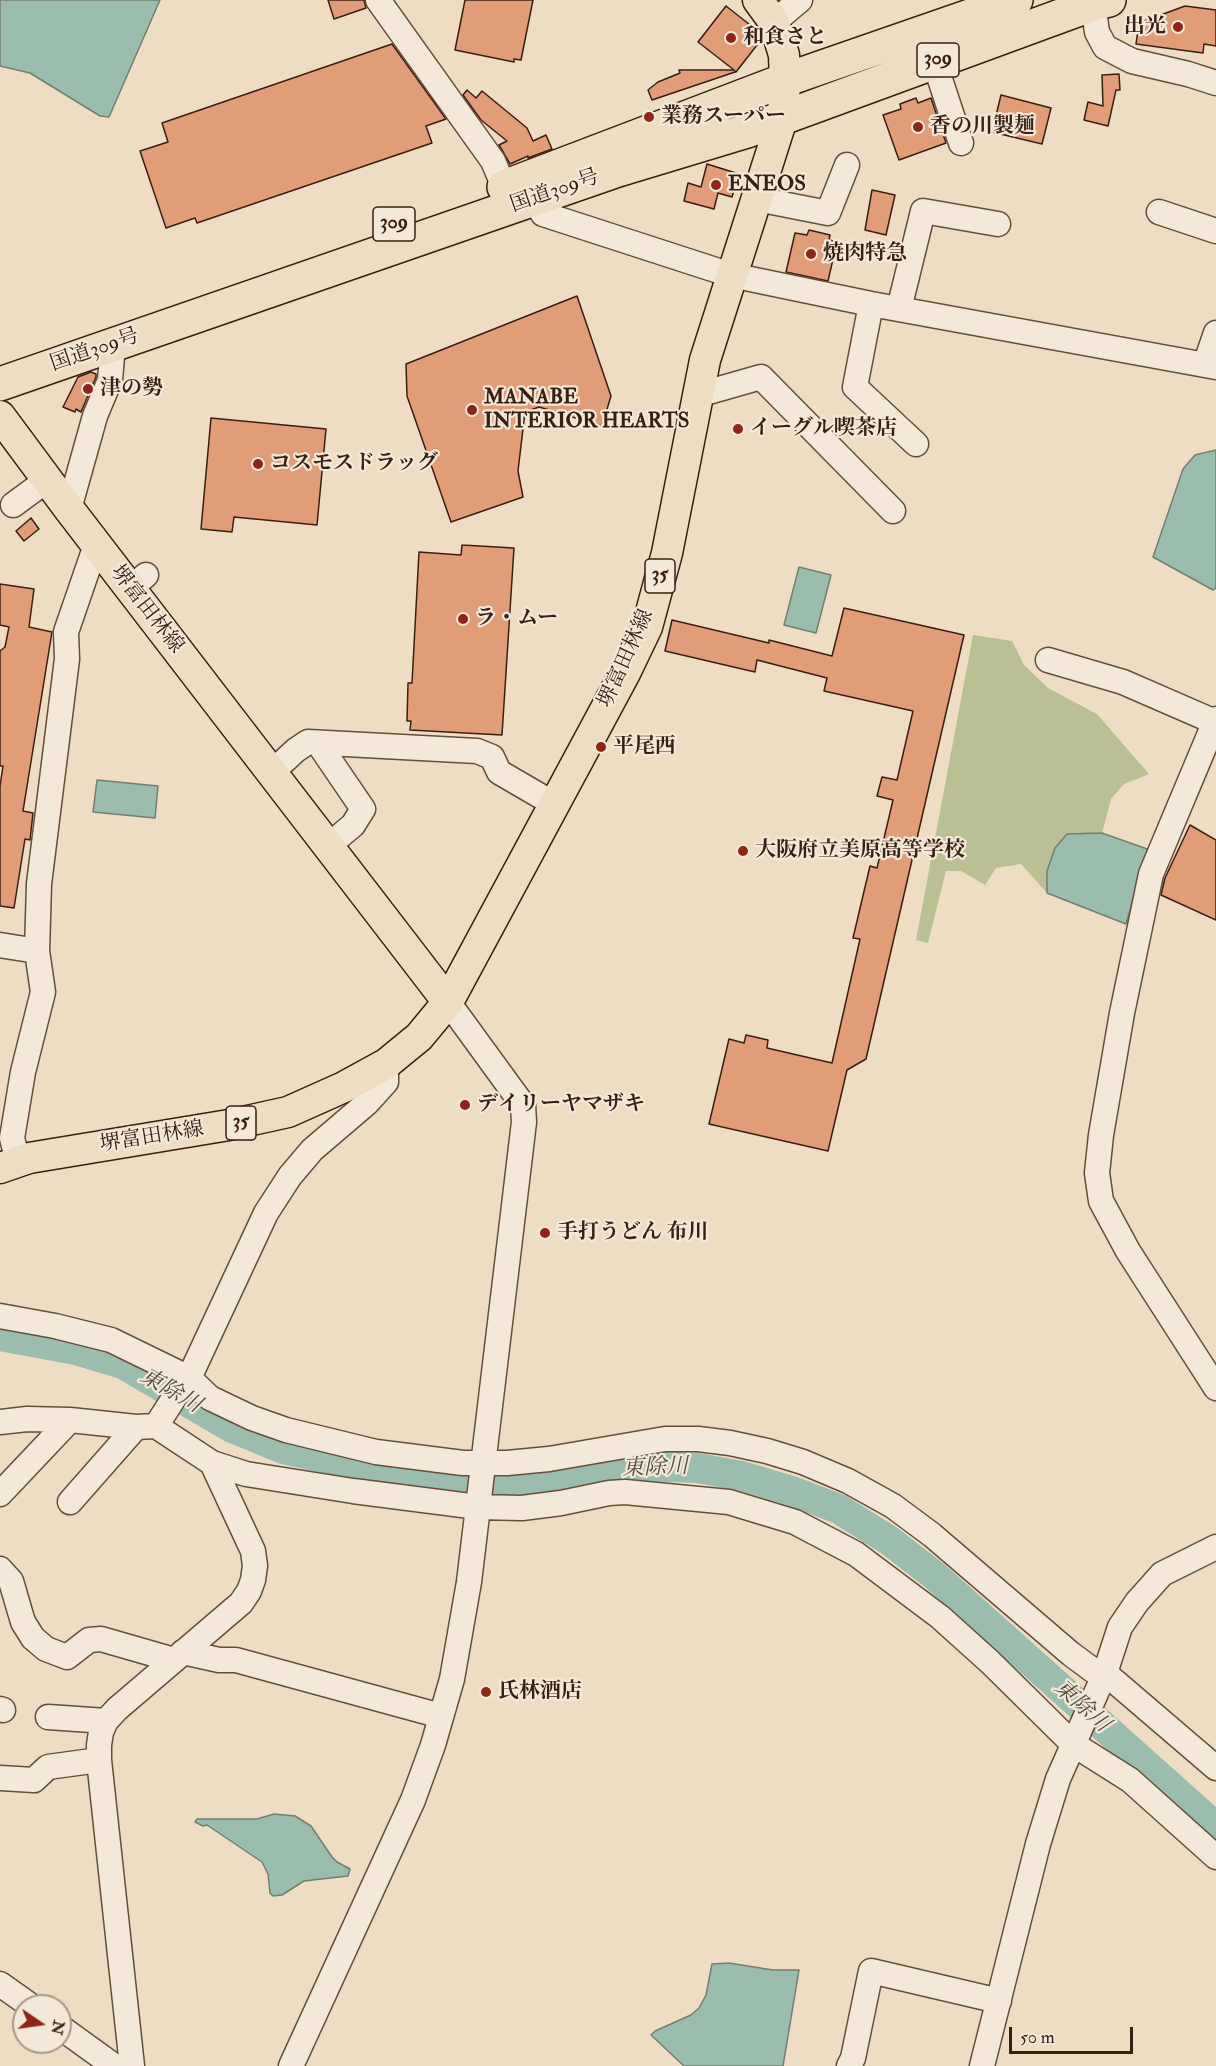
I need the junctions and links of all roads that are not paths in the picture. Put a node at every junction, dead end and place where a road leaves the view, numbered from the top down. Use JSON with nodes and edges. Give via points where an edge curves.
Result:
{"nodes":[{"id":1,"x":378,"y":0,"type":"edge"},
{"id":2,"x":801,"y":0,"type":"edge"},
{"id":3,"x":1016,"y":0,"type":"edge"},
{"id":4,"x":1098,"y":1,"type":"edge"},
{"id":5,"x":766,"y":11,"type":"edge"},
{"id":6,"x":934,"y":61,"type":"junction"},
{"id":7,"x":785,"y":80,"type":"junction"},
{"id":8,"x":1216,"y":83,"type":"edge"},
{"id":9,"x":783,"y":116,"type":"junction"},
{"id":10,"x":961,"y":143,"type":"dead end"},
{"id":11,"x":847,"y":165,"type":"dead end"},
{"id":12,"x":504,"y":187,"type":"junction"},
{"id":13,"x":757,"y":198,"type":"junction"},
{"id":14,"x":534,"y":199,"type":"junction"},
{"id":15,"x":1159,"y":212,"type":"dead end"},
{"id":16,"x":998,"y":224,"type":"dead end"},
{"id":17,"x":1216,"y":231,"type":"edge"},
{"id":18,"x":731,"y":275,"type":"junction"},
{"id":19,"x":871,"y":304,"type":"junction"},
{"id":20,"x":898,"y":309,"type":"junction"},
{"id":21,"x":1216,"y":333,"type":"edge"},
{"id":22,"x":113,"y":345,"type":"junction"},
{"id":23,"x":0,"y":361,"type":"edge"},
{"id":24,"x":1211,"y":366,"type":"edge"},
{"id":25,"x":0,"y":384,"type":"edge"},
{"id":26,"x":698,"y":395,"type":"junction"},
{"id":27,"x":0,"y":416,"type":"edge"},
{"id":28,"x":916,"y":444,"type":"dead end"},
{"id":29,"x":47,"y":480,"type":"junction"},
{"id":30,"x":4,"y":503,"type":"edge"},
{"id":31,"x":69,"y":509,"type":"junction"},
{"id":32,"x":893,"y":511,"type":"dead end"},
{"id":33,"x":96,"y":545,"type":"junction"},
{"id":34,"x":1048,"y":660,"type":"dead end"},
{"id":35,"x":1216,"y":721,"type":"edge"},
{"id":36,"x":318,"y":743,"type":"junction"},
{"id":37,"x":271,"y":772,"type":"junction"},
{"id":38,"x":554,"y":804,"type":"junction"},
{"id":39,"x":328,"y":846,"type":"junction"},
{"id":40,"x":0,"y":945,"type":"edge"},
{"id":41,"x":38,"y":951,"type":"junction"},
{"id":42,"x":448,"y":1002,"type":"junction"},
{"id":43,"x":386,"y":1064,"type":"junction"},
{"id":44,"x":9,"y":1165,"type":"edge"},
{"id":45,"x":0,"y":1316,"type":"edge"},
{"id":46,"x":185,"y":1382,"type":"junction"},
{"id":47,"x":1216,"y":1388,"type":"edge"},
{"id":48,"x":70,"y":1420,"type":"junction"},
{"id":49,"x":0,"y":1422,"type":"edge"},
{"id":50,"x":151,"y":1424,"type":"junction"},
{"id":51,"x":212,"y":1463,"type":"junction"},
{"id":52,"x":483,"y":1467,"type":"junction"},
{"id":53,"x":0,"y":1494,"type":"edge"},
{"id":54,"x":70,"y":1502,"type":"dead end"},
{"id":55,"x":478,"y":1504,"type":"junction"},
{"id":56,"x":1216,"y":1547,"type":"edge"},
{"id":57,"x":2,"y":1560,"type":"edge"},
{"id":58,"x":178,"y":1656,"type":"junction"},
{"id":59,"x":1102,"y":1679,"type":"junction"},
{"id":60,"x":441,"y":1716,"type":"junction"},
{"id":61,"x":48,"y":1718,"type":"dead end"},
{"id":62,"x":106,"y":1721,"type":"junction"},
{"id":63,"x":1075,"y":1740,"type":"junction"},
{"id":64,"x":99,"y":1760,"type":"junction"},
{"id":65,"x":1216,"y":1768,"type":"edge"},
{"id":66,"x":0,"y":1778,"type":"edge"},
{"id":67,"x":1216,"y":1857,"type":"edge"},
{"id":68,"x":0,"y":1984,"type":"edge"},
{"id":69,"x":14,"y":1994,"type":"edge"},
{"id":70,"x":999,"y":2001,"type":"junction"},
{"id":71,"x":72,"y":2036,"type":"edge"},
{"id":72,"x":114,"y":2066,"type":"edge"},
{"id":73,"x":132,"y":2066,"type":"edge"},
{"id":74,"x":291,"y":2066,"type":"edge"},
{"id":75,"x":849,"y":2066,"type":"edge"},
{"id":76,"x":982,"y":2066,"type":"edge"}],
"edges":[{"from":1,"to":12,"type":"street","via":[[493,161]]},
{"from":2,"to":5,"type":"street"},
{"from":3,"to":7,"type":"highway","name":"国道309号","number":"309"},
{"from":4,"to":6,"type":"highway","name":"国道309号","number":"309"},
{"from":4,"to":8,"type":"street","via":[[1097,32],[1105,47],[1132,61]]},
{"from":5,"to":7,"type":"main road","name":"堺富田林線","via":[[784,55]]},
{"from":6,"to":9,"type":"highway","name":"国道309号","number":"309"},
{"from":6,"to":10,"type":"street"},
{"from":7,"to":9,"type":"main road","name":"堺富田林線","number":"35"},
{"from":7,"to":12,"type":"highway","name":"国道309号","number":"309"},
{"from":9,"to":13,"type":"main road","name":"堺富田林線","number":"35"},
{"from":9,"to":14,"type":"highway","name":"国道309号","number":"309"},
{"from":11,"to":13,"type":"street","via":[[828,213]]},
{"from":12,"to":23,"type":"highway","name":"国道309号","number":"309"},
{"from":13,"to":18,"type":"main road","name":"堺富田林線","number":"35"},
{"from":14,"to":18,"type":"street","via":[[543,214]]},
{"from":14,"to":22,"type":"highway","name":"国道309号","number":"309"},
{"from":15,"to":17,"type":"street"},
{"from":16,"to":20,"type":"street","via":[[923,211]]},
{"from":18,"to":19,"type":"street"},
{"from":18,"to":26,"type":"main road","name":"堺富田林線","number":"35"},
{"from":19,"to":20,"type":"street"},
{"from":19,"to":28,"type":"street","via":[[855,387]]},
{"from":20,"to":24,"type":"street"},
{"from":21,"to":24,"type":"street"},
{"from":22,"to":25,"type":"highway","name":"国道309号","number":"309"},
{"from":22,"to":31,"type":"street","via":[[110,380],[95,416]]},
{"from":26,"to":32,"type":"street","via":[[761,377]]},
{"from":26,"to":38,"type":"main road","name":"堺富田林線","number":"35","via":[[667,553],[647,627]]},
{"from":27,"to":29,"type":"main road","name":"堺富田林線"},
{"from":29,"to":30,"type":"street"},
{"from":29,"to":31,"type":"main road","name":"堺富田林線"},
{"from":31,"to":33,"type":"main road","name":"堺富田林線"},
{"from":33,"to":37,"type":"main road","name":"堺富田林線","via":[[138,582]]},
{"from":33,"to":41,"type":"street","via":[[66,632],[67,660],[39,884]]},
{"from":34,"to":35,"type":"street","via":[[1123,682]]},
{"from":35,"to":47,"type":"street","via":[[1151,874],[1122,1013],[1097,1173],[1101,1202],[1122,1241]]},
{"from":36,"to":37,"type":"street","via":[[308,742]]},
{"from":36,"to":38,"type":"street","via":[[477,751],[492,757],[499,772]]},
{"from":36,"to":39,"type":"street","via":[[363,808],[353,825]]},
{"from":37,"to":39,"type":"main road","name":"堺富田林線"},
{"from":38,"to":42,"type":"main road","name":"堺富田林線","number":"35"},
{"from":39,"to":42,"type":"main road","name":"堺富田林線"},
{"from":40,"to":41,"type":"street"},
{"from":41,"to":44,"type":"street","via":[[43,992],[23,1072]]},
{"from":42,"to":43,"type":"main road","name":"堺富田林線","number":"35","via":[[419,1037]]},
{"from":42,"to":52,"type":"street","via":[[523,1105]]},
{"from":43,"to":44,"type":"main road","name":"堺富田林線","number":"35","via":[[288,1112],[29,1158]]},
{"from":43,"to":46,"type":"street","via":[[386,1082],[312,1149],[266,1213]]},
{"from":45,"to":46,"type":"street","via":[[111,1340]]},
{"from":46,"to":50,"type":"street"},
{"from":46,"to":52,"type":"street","via":[[252,1418],[286,1430],[376,1452]]},
{"from":48,"to":49,"type":"street"},
{"from":48,"to":50,"type":"street"},
{"from":48,"to":53,"type":"street"},
{"from":50,"to":51,"type":"street"},
{"from":50,"to":54,"type":"street"},
{"from":51,"to":55,"type":"street","via":[[258,1476]]},
{"from":51,"to":58,"type":"street","via":[[253,1551],[253,1580],[241,1603]]},
{"from":52,"to":55,"type":"street"},
{"from":52,"to":59,"type":"street","via":[[665,1439],[730,1443],[802,1462],[848,1481],[932,1534]]},
{"from":55,"to":60,"type":"street","via":[[452,1680]]},
{"from":55,"to":63,"type":"street","via":[[522,1508],[625,1492],[729,1502],[795,1522],[856,1554],[931,1610]]},
{"from":56,"to":59,"type":"street","via":[[1162,1574],[1137,1602],[1120,1627]]},
{"from":57,"to":58,"type":"street","via":[[22,1622],[46,1649],[67,1657],[89,1640],[101,1640]]},
{"from":58,"to":60,"type":"street","via":[[236,1660]]},
{"from":58,"to":62,"type":"street"},
{"from":59,"to":63,"type":"street"},
{"from":59,"to":65,"type":"street"},
{"from":60,"to":74,"type":"street","via":[[412,1800]]},
{"from":61,"to":62,"type":"street"},
{"from":62,"to":64,"type":"street"},
{"from":63,"to":67,"type":"street","via":[[1130,1780]]},
{"from":63,"to":70,"type":"street","via":[[1038,1844]]},
{"from":64,"to":66,"type":"street","via":[[48,1767],[34,1780]]},
{"from":64,"to":73,"type":"street"},
{"from":68,"to":69,"type":"street"},
{"from":70,"to":75,"type":"street","via":[[871,1971]]},
{"from":70,"to":76,"type":"street"},
{"from":71,"to":72,"type":"street"}]}
